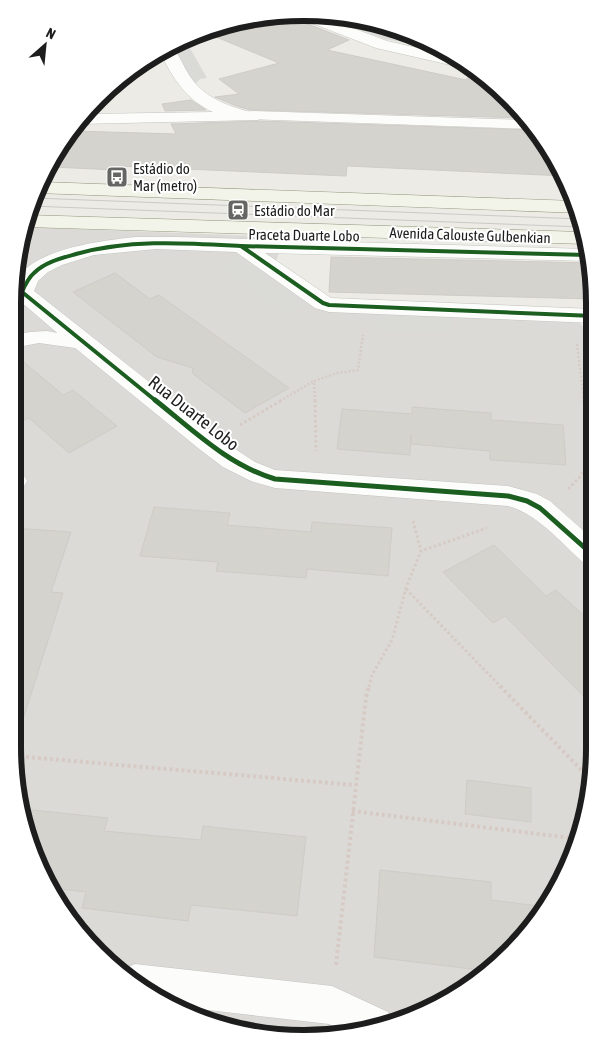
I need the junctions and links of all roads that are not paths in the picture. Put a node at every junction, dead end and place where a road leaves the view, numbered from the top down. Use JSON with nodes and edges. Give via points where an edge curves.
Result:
{"nodes":[{"id":1,"x":323,"y":22,"type":"edge"},
{"id":2,"x":170,"y":55,"type":"edge"},
{"id":3,"x":444,"y":58,"type":"edge"},
{"id":4,"x":252,"y":116,"type":"junction"},
{"id":5,"x":89,"y":120,"type":"edge"},
{"id":6,"x":522,"y":125,"type":"edge"},
{"id":7,"x":46,"y":188,"type":"edge"},
{"id":8,"x":569,"y":207,"type":"edge"},
{"id":9,"x":34,"y":221,"type":"edge"},
{"id":10,"x":578,"y":238,"type":"edge"},
{"id":11,"x":241,"y":246,"type":"junction"},
{"id":12,"x":581,"y":255,"type":"edge"},
{"id":13,"x":22,"y":292,"type":"edge"},
{"id":14,"x":21,"y":302,"type":"edge"},
{"id":15,"x":584,"y":316,"type":"edge"},
{"id":16,"x":21,"y":340,"type":"edge"},
{"id":17,"x":82,"y":343,"type":"junction"},
{"id":18,"x":586,"y":549,"type":"edge"},
{"id":19,"x":153,"y":986,"type":"edge"},
{"id":20,"x":367,"y":1022,"type":"edge"}],
"edges":[{"from":1,"to":3,"type":"street","via":[[382,44]]},
{"from":2,"to":4,"type":"street","via":[[197,96],[212,105]]},
{"from":4,"to":5,"type":"street"},
{"from":4,"to":6,"type":"lane"},
{"from":7,"to":8,"type":"main road","name":"Avenida Calouste Gulbenkian"},
{"from":9,"to":10,"type":"main road","name":"Avenida Calouste Gulbenkian"},
{"from":11,"to":12,"type":"street","name":"Praceta Duarte Lobo"},
{"from":11,"to":13,"type":"street","name":"Rua Duarte Lobo","via":[[147,241],[106,246],[61,258],[38,269],[30,275]]},
{"from":11,"to":15,"type":"street","name":"Praceta Duarte Lobo","via":[[330,305]]},
{"from":14,"to":17,"type":"street","name":"Rua Duarte Lobo"},
{"from":16,"to":17,"type":"lane","via":[[43,337]]},
{"from":17,"to":18,"type":"street","name":"Rua Duarte Lobo","via":[[210,443],[260,475],[275,479],[508,496],[540,508]]},
{"from":19,"to":20,"type":"street","via":[[332,1005]]}]}
